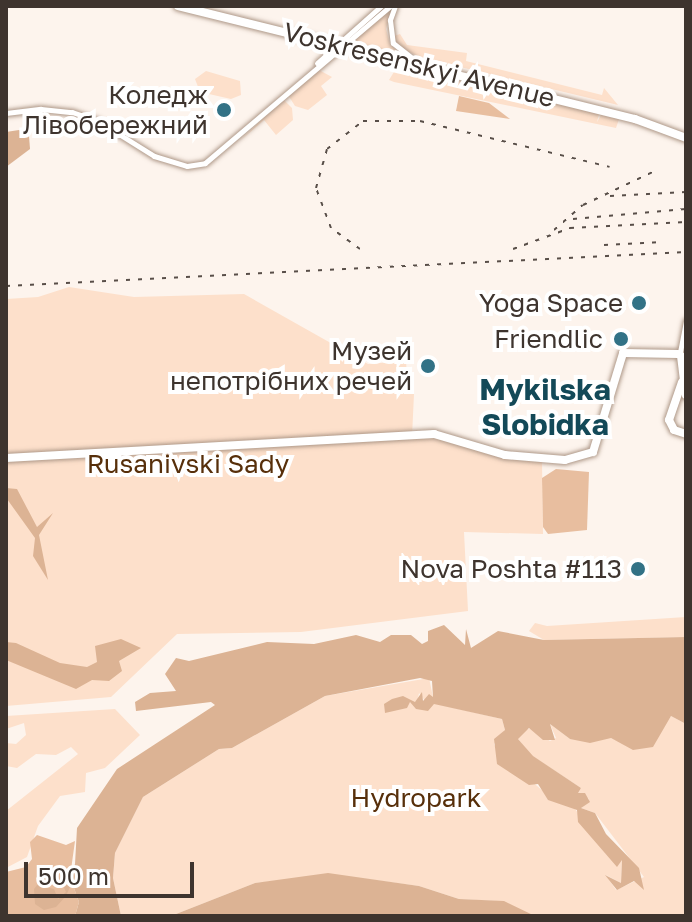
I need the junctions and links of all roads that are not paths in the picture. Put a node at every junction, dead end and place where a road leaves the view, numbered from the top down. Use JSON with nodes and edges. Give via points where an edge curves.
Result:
{"nodes":[{"id":1,"x":178,"y":6,"type":"edge"},
{"id":2,"x":197,"y":6,"type":"edge"},
{"id":3,"x":381,"y":6,"type":"edge"},
{"id":4,"x":392,"y":6,"type":"edge"},
{"id":5,"x":342,"y":43,"type":"junction"},
{"id":6,"x":420,"y":63,"type":"junction"},
{"id":7,"x":614,"y":112,"type":"junction"},
{"id":8,"x":6,"y":113,"type":"edge"},
{"id":9,"x":686,"y":136,"type":"edge"},
{"id":10,"x":686,"y":321,"type":"edge"},
{"id":11,"x":680,"y":354,"type":"junction"},
{"id":12,"x":682,"y":382,"type":"junction"},
{"id":13,"x":686,"y":395,"type":"edge"},
{"id":14,"x":686,"y":403,"type":"edge"},
{"id":15,"x":673,"y":408,"type":"junction"},
{"id":16,"x":686,"y":434,"type":"edge"},
{"id":17,"x":6,"y":458,"type":"edge"}],
"edges":[{"from":1,"to":5,"type":"main road","name":"Voskresenskyi Avenue"},
{"from":2,"to":5,"type":"main road","name":"Voskresenskyi Avenue"},
{"from":3,"to":5,"type":"street"},
{"from":4,"to":5,"type":"street"},
{"from":4,"to":6,"type":"street","via":[[393,43]]},
{"from":5,"to":6,"type":"main road","name":"Voskresenskyi Avenue"},
{"from":5,"to":7,"type":"main road","name":"Voskresenskyi Avenue"},
{"from":5,"to":8,"type":"street","via":[[214,158],[197,166],[154,156],[87,116],[41,109]]},
{"from":6,"to":7,"type":"main road","name":"Voskresenskyi Avenue"},
{"from":7,"to":9,"type":"main road"},
{"from":10,"to":11,"type":"street"},
{"from":11,"to":12,"type":"main road"},
{"from":11,"to":17,"type":"main road","via":[[622,354],[593,452],[557,461],[505,455],[434,434]]},
{"from":12,"to":13,"type":"main road"},
{"from":12,"to":15,"type":"main road"},
{"from":14,"to":15,"type":"main road"},
{"from":15,"to":16,"type":"main road","via":[[670,424]]}]}
